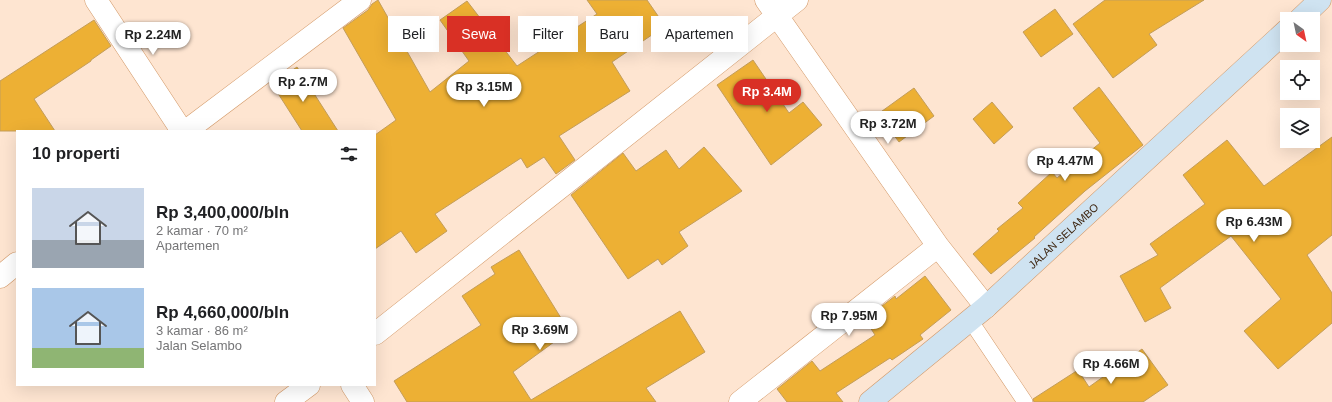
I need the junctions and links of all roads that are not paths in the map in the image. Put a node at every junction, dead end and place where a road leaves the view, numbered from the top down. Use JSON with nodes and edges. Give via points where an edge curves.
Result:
{"nodes":[{"id":1,"x":96,"y":0,"type":"edge"},
{"id":2,"x":360,"y":0,"type":"edge"},
{"id":3,"x":797,"y":0,"type":"edge"},
{"id":4,"x":1320,"y":0,"type":"edge"},
{"id":5,"x":771,"y":8,"type":"edge"},
{"id":6,"x":1307,"y":12,"type":"edge"},
{"id":7,"x":1280,"y":36,"type":"edge"},
{"id":8,"x":181,"y":130,"type":"edge"},
{"id":9,"x":187,"y":130,"type":"edge"},
{"id":10,"x":938,"y":246,"type":"junction"},
{"id":11,"x":16,"y":264,"type":"edge"},
{"id":12,"x":0,"y":277,"type":"edge"},
{"id":13,"x":978,"y":313,"type":"junction"},
{"id":14,"x":376,"y":333,"type":"edge"},
{"id":15,"x":308,"y":386,"type":"edge"},
{"id":16,"x":353,"y":386,"type":"edge"},
{"id":17,"x":286,"y":402,"type":"edge"},
{"id":18,"x":363,"y":402,"type":"edge"},
{"id":19,"x":740,"y":402,"type":"edge"},
{"id":20,"x":870,"y":402,"type":"edge"},
{"id":21,"x":1025,"y":402,"type":"edge"}],
"edges":[{"from":1,"to":8,"type":"street"},
{"from":2,"to":9,"type":"street"},
{"from":3,"to":5,"type":"street"},
{"from":4,"to":6,"type":"street"},
{"from":5,"to":10,"type":"street"},
{"from":5,"to":14,"type":"street"},
{"from":7,"to":13,"type":"street","name":"JALAN SELAMBO"},
{"from":10,"to":13,"type":"street"},
{"from":10,"to":19,"type":"street"},
{"from":11,"to":12,"type":"street"},
{"from":13,"to":20,"type":"street","name":"JALAN SELAMBO"},
{"from":13,"to":21,"type":"lane"},
{"from":15,"to":17,"type":"street"},
{"from":16,"to":18,"type":"street"}]}
